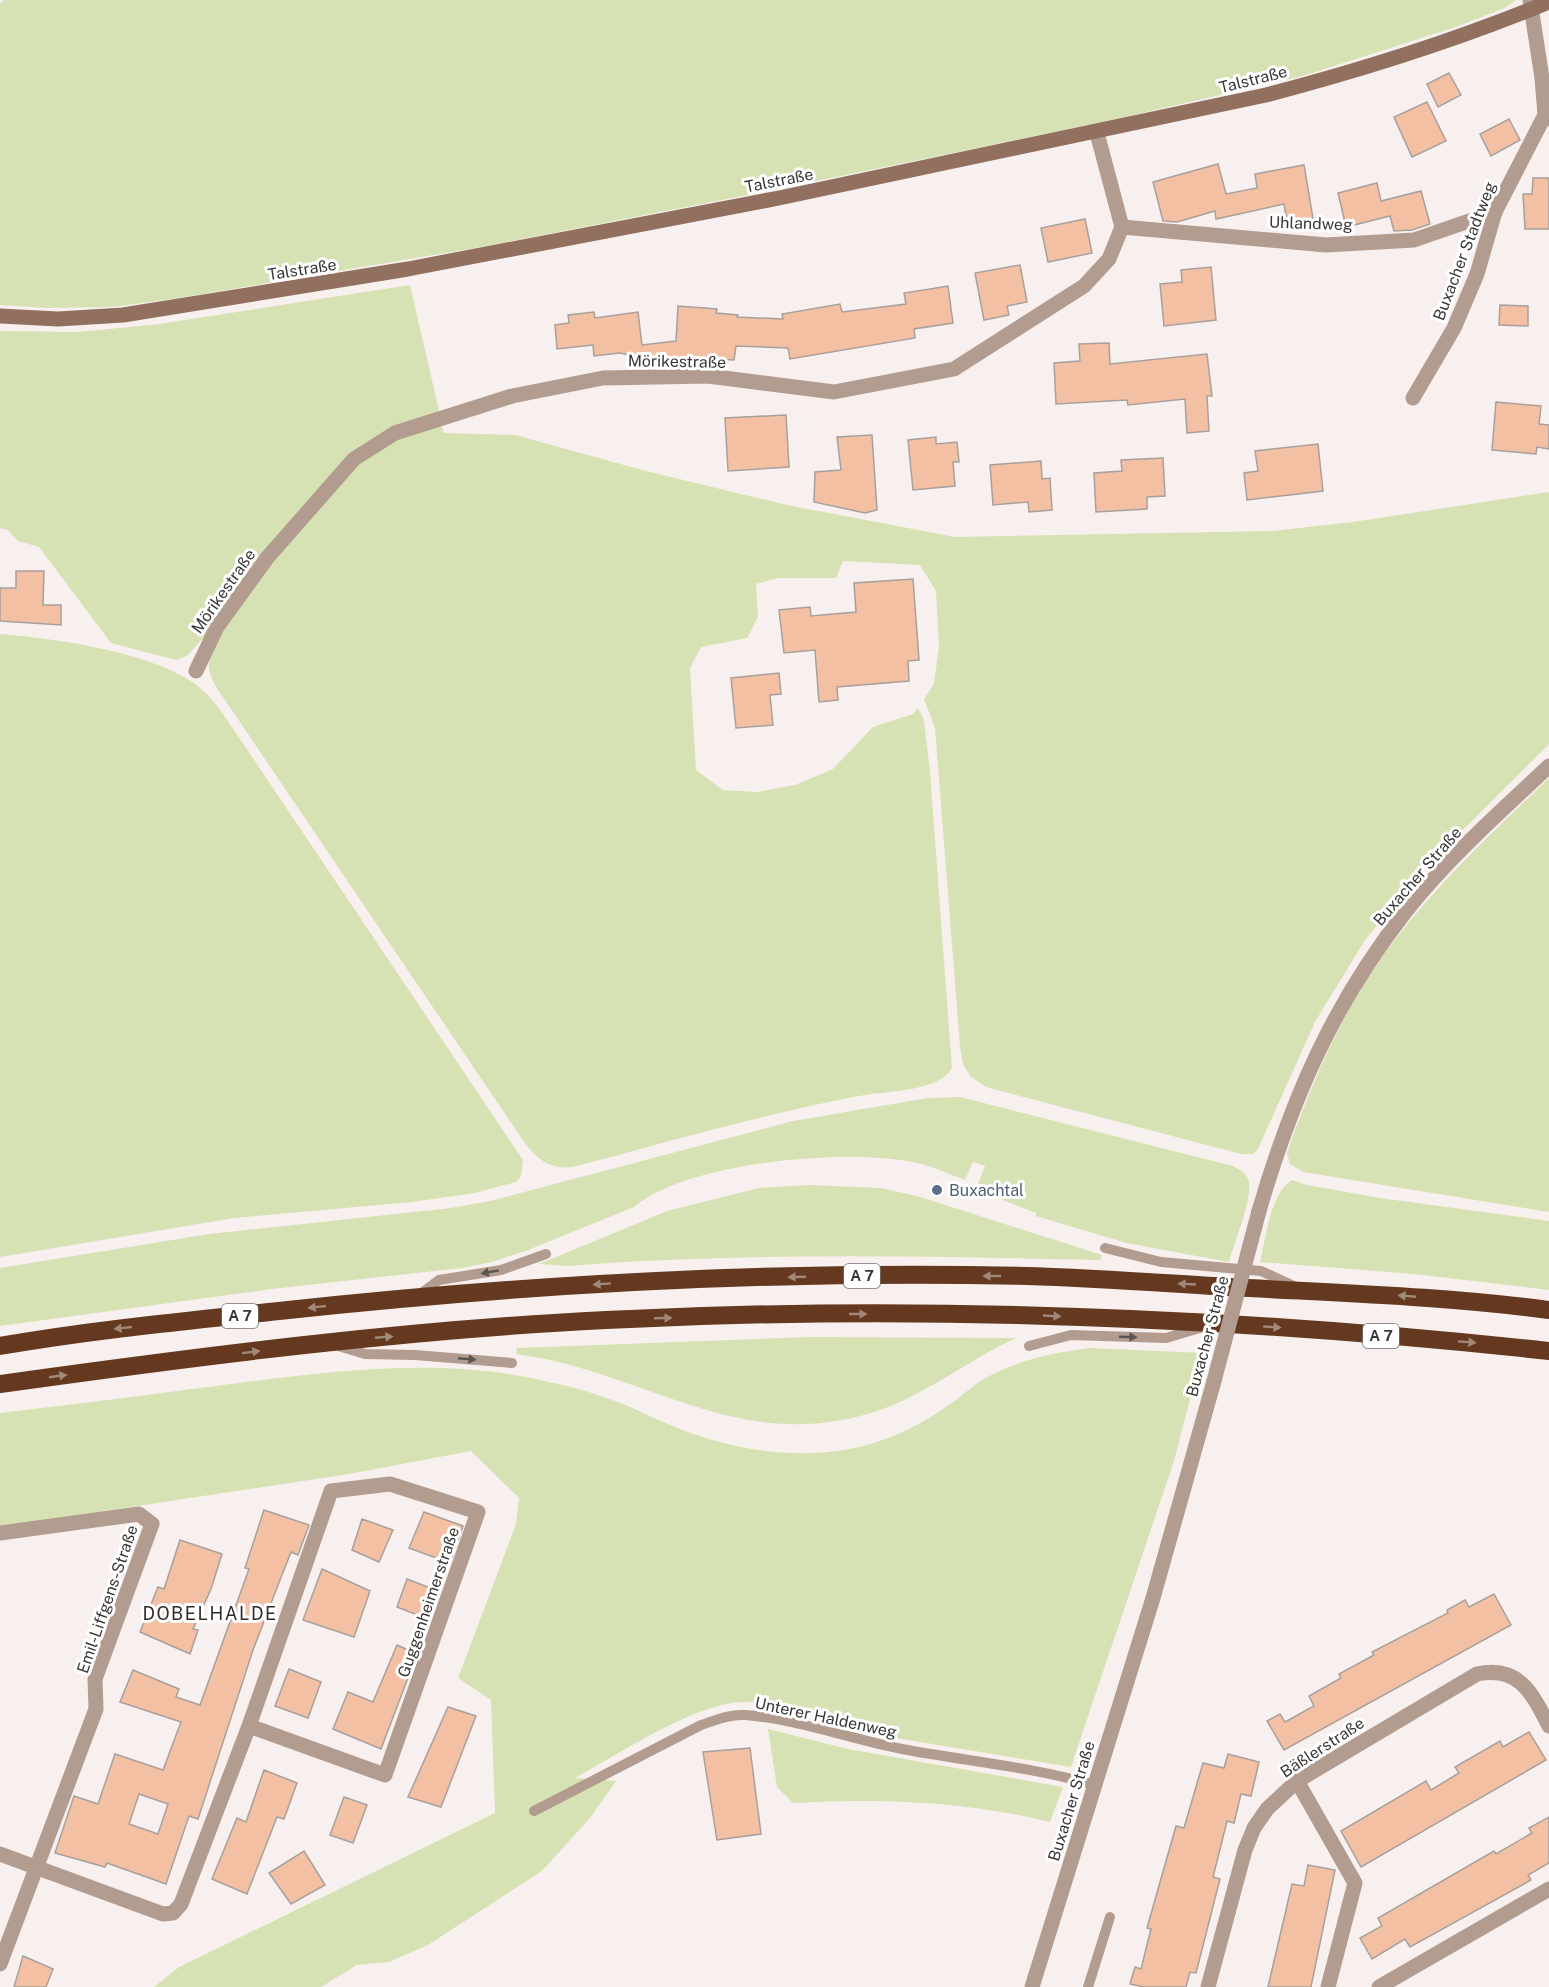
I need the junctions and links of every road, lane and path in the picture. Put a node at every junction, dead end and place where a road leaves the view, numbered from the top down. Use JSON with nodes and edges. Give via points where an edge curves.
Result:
{"nodes":[{"id":1,"x":1549,"y":2,"type":"edge"},
{"id":2,"x":1531,"y":5,"type":"edge"},
{"id":3,"x":1547,"y":116,"type":"edge"},
{"id":4,"x":1097,"y":133,"type":"junction"},
{"id":5,"x":1495,"y":212,"type":"junction"},
{"id":6,"x":1122,"y":227,"type":"junction"},
{"id":7,"x":0,"y":316,"type":"edge"},
{"id":8,"x":1413,"y":398,"type":"dead end"},
{"id":9,"x":196,"y":671,"type":"dead end"},
{"id":10,"x":1549,"y":766,"type":"edge"},
{"id":11,"x":1105,"y":1248,"type":"dead end"},
{"id":12,"x":546,"y":1254,"type":"dead end"},
{"id":13,"x":1308,"y":1292,"type":"junction"},
{"id":14,"x":417,"y":1296,"type":"junction"},
{"id":15,"x":1549,"y":1310,"type":"edge"},
{"id":16,"x":1214,"y":1324,"type":"junction"},
{"id":17,"x":326,"y":1343,"type":"junction"},
{"id":18,"x":0,"y":1346,"type":"edge"},
{"id":19,"x":1029,"y":1346,"type":"dead end"},
{"id":20,"x":1549,"y":1351,"type":"edge"},
{"id":21,"x":512,"y":1363,"type":"dead end"},
{"id":22,"x":0,"y":1384,"type":"edge"},
{"id":23,"x":0,"y":1533,"type":"edge"},
{"id":24,"x":249,"y":1726,"type":"junction"},
{"id":25,"x":1549,"y":1726,"type":"edge"},
{"id":26,"x":1298,"y":1781,"type":"junction"},
{"id":27,"x":1095,"y":1785,"type":"junction"},
{"id":28,"x":534,"y":1811,"type":"dead end"},
{"id":29,"x":0,"y":1854,"type":"edge"},
{"id":30,"x":36,"y":1868,"type":"junction"},
{"id":31,"x":1549,"y":1889,"type":"edge"},
{"id":32,"x":1110,"y":1917,"type":"dead end"},
{"id":33,"x":0,"y":1964,"type":"edge"},
{"id":34,"x":1032,"y":1987,"type":"edge"},
{"id":35,"x":1088,"y":1987,"type":"edge"},
{"id":36,"x":1208,"y":1987,"type":"edge"},
{"id":37,"x":1328,"y":1987,"type":"edge"},
{"id":38,"x":1379,"y":1987,"type":"edge"}],
"edges":[{"from":1,"to":2,"type":"street","name":"Talstraße"},
{"from":2,"to":3,"type":"street"},
{"from":2,"to":4,"type":"street","name":"Talstraße","via":[[1340,76]]},
{"from":3,"to":5,"type":"street","name":"Buxacher Stadtweg"},
{"from":4,"to":6,"type":"street"},
{"from":4,"to":7,"type":"street","name":"Talstraße","via":[[485,256],[323,284],[123,315],[58,319]]},
{"from":5,"to":6,"type":"street","name":"Uhlandweg","via":[[1414,240],[1326,245]]},
{"from":5,"to":8,"type":"street","name":"Buxacher Stadtweg","via":[[1477,273],[1454,328]]},
{"from":6,"to":9,"type":"street","name":"Mörikestraße","via":[[1109,259],[1084,286],[954,369],[834,392],[708,376],[603,378],[512,396],[395,433],[354,459],[281,542],[217,627]]},
{"from":10,"to":27,"type":"street","name":"Buxacher Straße","bridge":true,"via":[[1407,910],[1344,1000],[1297,1093],[1259,1211],[1153,1598]]},
{"from":11,"to":13,"type":"lane","via":[[1161,1262],[1260,1271]]},
{"from":12,"to":14,"type":"lane","one_way":true,"via":[[501,1270],[439,1280]]},
{"from":13,"to":14,"type":"highway","number":"A 7","one_way":true,"via":[[1027,1276],[836,1276],[644,1281]]},
{"from":15,"to":13,"type":"highway","number":"A 7","one_way":true,"via":[[1379,1293]]},
{"from":14,"to":18,"type":"highway","number":"A 7","one_way":true,"via":[[63,1335]]},
{"from":17,"to":16,"type":"highway","number":"A 7","one_way":true,"via":[[606,1320],[820,1314],[1029,1315]]},
{"from":19,"to":16,"type":"lane","one_way":true,"via":[[1071,1335],[1167,1338]]},
{"from":16,"to":20,"type":"highway","number":"A 7","one_way":true},
{"from":17,"to":21,"type":"lane","one_way":true,"via":[[365,1354]]},
{"from":22,"to":17,"type":"highway","number":"A 7","one_way":true},
{"from":23,"to":30,"type":"street","name":"Emil-Liffgens-Straße","via":[[139,1514],[152,1524],[95,1679],[96,1709]]},
{"from":24,"to":24,"type":"street","name":"Guggenheimerstraße","via":[[332,1491],[390,1484],[478,1512],[385,1775]]},
{"from":24,"to":30,"type":"street","name":"Guggenheimerstraße","via":[[181,1904],[173,1913],[163,1914]]},
{"from":25,"to":26,"type":"street","name":"Bäßlerstraße","via":[[1525,1686],[1511,1675],[1494,1671],[1477,1674]]},
{"from":26,"to":36,"type":"street","name":"Bäßlerstraße","via":[[1267,1809],[1254,1828],[1239,1868]]},
{"from":26,"to":37,"type":"street","via":[[1355,1883]]},
{"from":27,"to":28,"type":"lane","name":"Unterer Haldenweg","via":[[743,1715],[693,1728]]},
{"from":27,"to":34,"type":"street","name":"Buxacher Straße"},
{"from":29,"to":30,"type":"street"},
{"from":30,"to":33,"type":"street"},
{"from":31,"to":38,"type":"street"},
{"from":32,"to":35,"type":"lane"}]}
